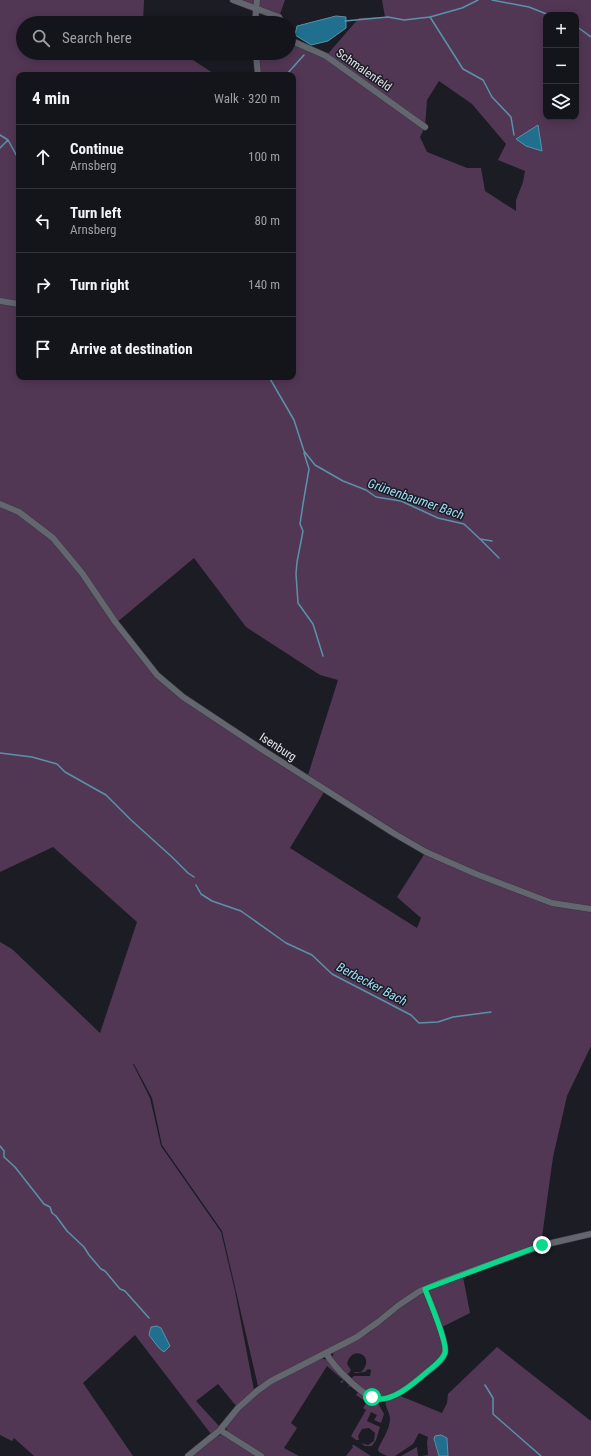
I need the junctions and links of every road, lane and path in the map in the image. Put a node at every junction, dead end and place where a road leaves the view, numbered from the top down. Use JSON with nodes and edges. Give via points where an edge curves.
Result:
{"nodes":[{"id":1,"x":234,"y":0,"type":"edge"},
{"id":2,"x":257,"y":0,"type":"edge"},
{"id":3,"x":257,"y":9,"type":"junction"},
{"id":4,"x":256,"y":16,"type":"edge"},
{"id":5,"x":276,"y":16,"type":"edge"},
{"id":6,"x":296,"y":43,"type":"edge"},
{"id":7,"x":257,"y":60,"type":"edge"},
{"id":8,"x":258,"y":72,"type":"edge"},
{"id":9,"x":425,"y":127,"type":"dead end"},
{"id":10,"x":0,"y":301,"type":"edge"},
{"id":11,"x":16,"y":304,"type":"edge"},
{"id":12,"x":0,"y":504,"type":"edge"},
{"id":13,"x":591,"y":909,"type":"edge"},
{"id":14,"x":591,"y":1234,"type":"edge"},
{"id":15,"x":425,"y":1289,"type":"junction"},
{"id":16,"x":326,"y":1353,"type":"junction"},
{"id":17,"x":220,"y":1430,"type":"junction"},
{"id":18,"x":188,"y":1456,"type":"edge"},
{"id":19,"x":260,"y":1456,"type":"edge"}],
"edges":[{"from":1,"to":3,"type":"street"},
{"from":2,"to":3,"type":"street"},
{"from":3,"to":4,"type":"street"},
{"from":3,"to":5,"type":"street"},
{"from":6,"to":9,"type":"street","name":"Schmalenfeld","via":[[326,56]]},
{"from":7,"to":8,"type":"street"},
{"from":10,"to":11,"type":"street"},
{"from":12,"to":13,"type":"street","name":"Isenburg","via":[[19,512],[53,538],[82,573],[157,676],[185,698],[278,760],[426,852],[552,903]]},
{"from":14,"to":15,"type":"street","via":[[542,1245]]},
{"from":15,"to":16,"type":"street","via":[[368,1330]]},
{"from":15,"to":16,"type":"street","via":[[443,1339],[445,1353],[440,1361],[406,1389],[388,1398],[375,1399],[342,1374]]},
{"from":16,"to":17,"type":"street","via":[[271,1380],[238,1408]]},
{"from":17,"to":18,"type":"street"},
{"from":17,"to":19,"type":"street"}]}
